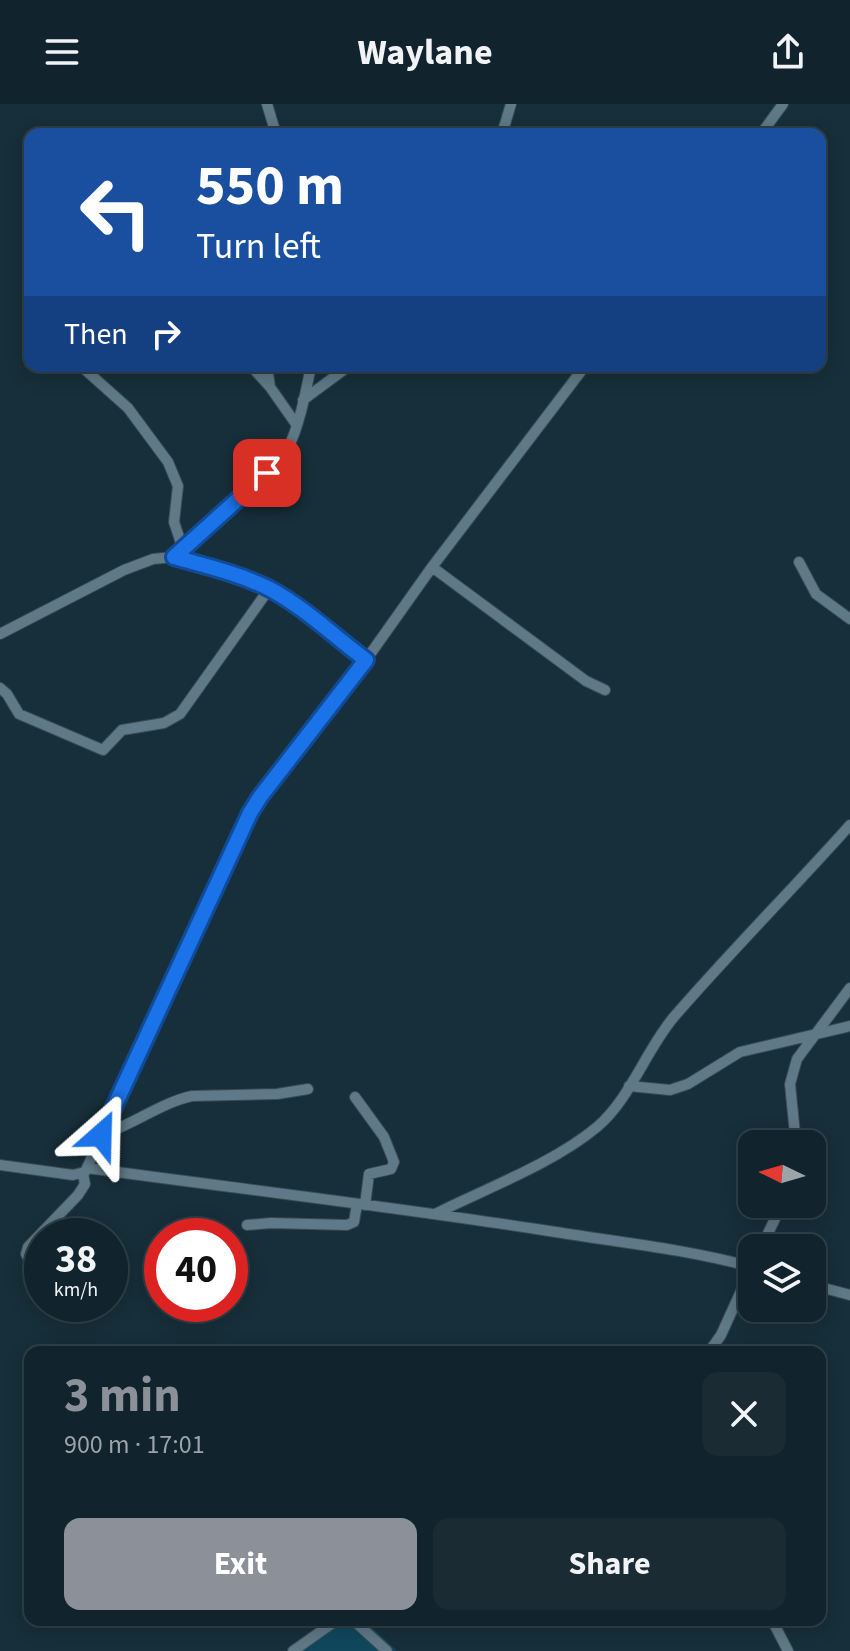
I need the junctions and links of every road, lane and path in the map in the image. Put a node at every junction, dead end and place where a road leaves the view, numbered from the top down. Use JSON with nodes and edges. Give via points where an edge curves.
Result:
{"nodes":[{"id":1,"x":267,"y":104,"type":"edge"},
{"id":2,"x":511,"y":104,"type":"edge"},
{"id":3,"x":783,"y":104,"type":"edge"},
{"id":4,"x":274,"y":128,"type":"edge"},
{"id":5,"x":504,"y":128,"type":"edge"},
{"id":6,"x":765,"y":128,"type":"edge"},
{"id":7,"x":88,"y":372,"type":"edge"},
{"id":8,"x":256,"y":372,"type":"edge"},
{"id":9,"x":268,"y":372,"type":"edge"},
{"id":10,"x":309,"y":372,"type":"edge"},
{"id":11,"x":341,"y":372,"type":"edge"},
{"id":12,"x":580,"y":372,"type":"edge"},
{"id":13,"x":270,"y":387,"type":"junction"},
{"id":14,"x":301,"y":401,"type":"junction"},
{"id":15,"x":296,"y":424,"type":"junction"},
{"id":16,"x":183,"y":549,"type":"junction"},
{"id":17,"x":174,"y":557,"type":"junction"},
{"id":18,"x":799,"y":562,"type":"dead end"},
{"id":19,"x":432,"y":567,"type":"junction"},
{"id":20,"x":269,"y":589,"type":"junction"},
{"id":21,"x":850,"y":619,"type":"edge"},
{"id":22,"x":0,"y":634,"type":"edge"},
{"id":23,"x":366,"y":660,"type":"junction"},
{"id":24,"x":0,"y":688,"type":"edge"},
{"id":25,"x":605,"y":690,"type":"dead end"},
{"id":26,"x":850,"y":825,"type":"edge"},
{"id":27,"x":850,"y":988,"type":"edge"},
{"id":28,"x":850,"y":1026,"type":"edge"},
{"id":29,"x":815,"y":1033,"type":"junction"},
{"id":30,"x":629,"y":1086,"type":"junction"},
{"id":31,"x":308,"y":1089,"type":"dead end"},
{"id":32,"x":355,"y":1097,"type":"dead end"},
{"id":33,"x":795,"y":1130,"type":"edge"},
{"id":34,"x":101,"y":1135,"type":"junction"},
{"id":35,"x":0,"y":1165,"type":"edge"},
{"id":36,"x":85,"y":1171,"type":"junction"},
{"id":37,"x":361,"y":1205,"type":"junction"},
{"id":38,"x":436,"y":1214,"type":"junction"},
{"id":39,"x":56,"y":1218,"type":"edge"},
{"id":40,"x":248,"y":1225,"type":"edge"},
{"id":41,"x":826,"y":1289,"type":"edge"},
{"id":42,"x":850,"y":1295,"type":"edge"},
{"id":43,"x":713,"y":1346,"type":"edge"},
{"id":44,"x":328,"y":1626,"type":"edge"},
{"id":45,"x":360,"y":1626,"type":"edge"},
{"id":46,"x":775,"y":1626,"type":"edge"},
{"id":47,"x":293,"y":1651,"type":"edge"},
{"id":48,"x":387,"y":1651,"type":"edge"},
{"id":49,"x":788,"y":1651,"type":"edge"}],
"edges":[{"from":1,"to":4,"type":"street"},
{"from":2,"to":5,"type":"street"},
{"from":3,"to":6,"type":"street"},
{"from":7,"to":16,"type":"street","via":[[128,408],[168,462],[178,486],[174,522]]},
{"from":8,"to":13,"type":"street"},
{"from":9,"to":13,"type":"street"},
{"from":10,"to":14,"type":"street"},
{"from":11,"to":14,"type":"street"},
{"from":12,"to":19,"type":"street"},
{"from":13,"to":15,"type":"street"},
{"from":14,"to":15,"type":"street"},
{"from":15,"to":16,"type":"street","via":[[277,463]]},
{"from":16,"to":17,"type":"street"},
{"from":17,"to":20,"type":"street"},
{"from":17,"to":22,"type":"street","via":[[124,570]]},
{"from":18,"to":21,"type":"street","via":[[816,594]]},
{"from":19,"to":23,"type":"street"},
{"from":19,"to":25,"type":"street"},
{"from":20,"to":23,"type":"street"},
{"from":20,"to":24,"type":"street","via":[[180,714],[164,723],[122,730],[106,749],[25,717]]},
{"from":23,"to":34,"type":"street","via":[[250,813]]},
{"from":26,"to":30,"type":"street","via":[[673,1018]]},
{"from":27,"to":29,"type":"street"},
{"from":28,"to":29,"type":"street"},
{"from":29,"to":30,"type":"street","via":[[740,1052],[670,1090]]},
{"from":29,"to":33,"type":"street","via":[[797,1059],[790,1084]]},
{"from":30,"to":38,"type":"street","via":[[609,1115],[568,1149]]},
{"from":31,"to":34,"type":"street","via":[[179,1099]]},
{"from":32,"to":37,"type":"street","via":[[384,1137],[394,1162],[391,1169],[369,1174]]},
{"from":34,"to":36,"type":"street"},
{"from":35,"to":36,"type":"street","via":[[73,1175]]},
{"from":36,"to":37,"type":"street"},
{"from":36,"to":39,"type":"street","via":[[85,1184]]},
{"from":37,"to":38,"type":"street"},
{"from":37,"to":40,"type":"street","via":[[354,1222],[347,1225]]},
{"from":38,"to":43,"type":"street","via":[[752,1267]]},
{"from":41,"to":42,"type":"street"},
{"from":44,"to":47,"type":"street"},
{"from":45,"to":48,"type":"street"},
{"from":46,"to":49,"type":"street"}]}
